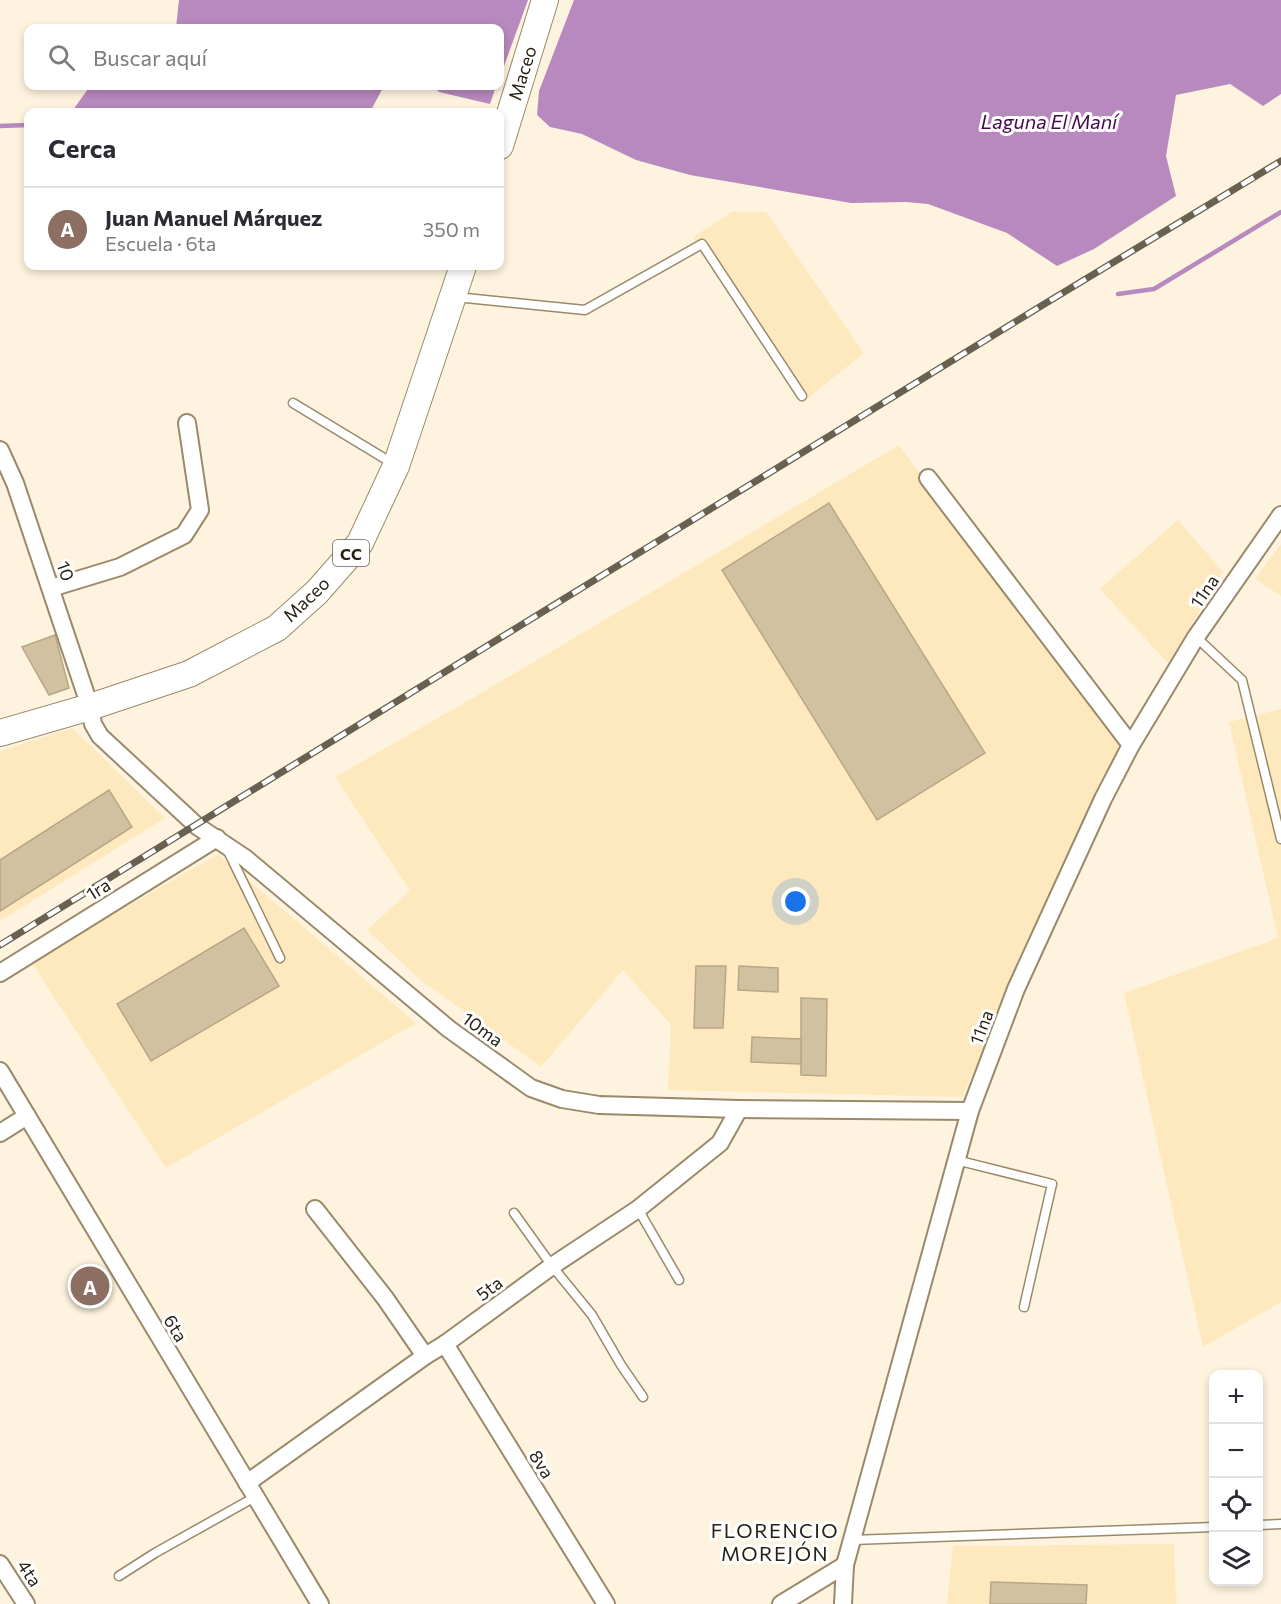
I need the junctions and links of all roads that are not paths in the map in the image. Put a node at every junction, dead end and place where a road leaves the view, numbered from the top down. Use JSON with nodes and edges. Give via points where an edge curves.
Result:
{"nodes":[{"id":1,"x":545,"y":0,"type":"edge"},
{"id":2,"x":504,"y":133,"type":"edge"},
{"id":3,"x":462,"y":270,"type":"edge"},
{"id":4,"x":453,"y":297,"type":"junction"},
{"id":5,"x":802,"y":396,"type":"dead end"},
{"id":6,"x":293,"y":403,"type":"dead end"},
{"id":7,"x":187,"y":423,"type":"dead end"},
{"id":8,"x":0,"y":450,"type":"edge"},
{"id":9,"x":396,"y":466,"type":"junction"},
{"id":10,"x":928,"y":478,"type":"dead end"},
{"id":11,"x":7,"y":485,"type":"edge"},
{"id":12,"x":1281,"y":515,"type":"edge"},
{"id":13,"x":51,"y":588,"type":"junction"},
{"id":14,"x":1196,"y":638,"type":"junction"},
{"id":15,"x":90,"y":707,"type":"junction"},
{"id":16,"x":0,"y":733,"type":"edge"},
{"id":17,"x":1131,"y":744,"type":"junction"},
{"id":18,"x":1281,"y":839,"type":"edge"},
{"id":19,"x":221,"y":841,"type":"junction"},
{"id":20,"x":280,"y":958,"type":"dead end"},
{"id":21,"x":0,"y":973,"type":"edge"},
{"id":22,"x":0,"y":1071,"type":"edge"},
{"id":23,"x":739,"y":1109,"type":"junction"},
{"id":24,"x":970,"y":1111,"type":"junction"},
{"id":25,"x":27,"y":1116,"type":"junction"},
{"id":26,"x":0,"y":1133,"type":"edge"},
{"id":27,"x":956,"y":1161,"type":"junction"},
{"id":28,"x":315,"y":1209,"type":"dead end"},
{"id":29,"x":638,"y":1209,"type":"junction"},
{"id":30,"x":514,"y":1212,"type":"dead end"},
{"id":31,"x":552,"y":1266,"type":"junction"},
{"id":32,"x":679,"y":1280,"type":"dead end"},
{"id":33,"x":1024,"y":1307,"type":"dead end"},
{"id":34,"x":446,"y":1344,"type":"junction"},
{"id":35,"x":425,"y":1356,"type":"junction"},
{"id":36,"x":643,"y":1397,"type":"dead end"},
{"id":37,"x":251,"y":1490,"type":"junction"},
{"id":38,"x":1281,"y":1524,"type":"edge"},
{"id":39,"x":1263,"y":1525,"type":"edge"},
{"id":40,"x":1209,"y":1527,"type":"edge"},
{"id":41,"x":852,"y":1540,"type":"junction"},
{"id":42,"x":0,"y":1564,"type":"edge"},
{"id":43,"x":845,"y":1565,"type":"junction"},
{"id":44,"x":119,"y":1576,"type":"dead end"},
{"id":45,"x":26,"y":1604,"type":"edge"},
{"id":46,"x":320,"y":1604,"type":"edge"},
{"id":47,"x":606,"y":1604,"type":"edge"},
{"id":48,"x":781,"y":1604,"type":"edge"},
{"id":49,"x":843,"y":1604,"type":"edge"}],
"edges":[{"from":1,"to":2,"type":"main road","name":"Maceo"},
{"from":3,"to":4,"type":"main road","name":"Maceo","number":"CC"},
{"from":4,"to":5,"type":"lane","via":[[585,310],[702,244]]},
{"from":4,"to":9,"type":"main road","name":"Maceo","number":"CC"},
{"from":6,"to":9,"type":"lane"},
{"from":7,"to":13,"type":"street","via":[[200,510],[184,535],[120,567]]},
{"from":8,"to":11,"type":"street","name":"10"},
{"from":9,"to":15,"type":"main road","name":"Maceo","number":"CC","via":[[360,543],[317,592],[277,628],[189,674]]},
{"from":10,"to":17,"type":"street"},
{"from":11,"to":13,"type":"street","name":"10"},
{"from":12,"to":14,"type":"street","name":"11na"},
{"from":13,"to":15,"type":"street","name":"10"},
{"from":14,"to":17,"type":"street","name":"11na"},
{"from":14,"to":18,"type":"lane","via":[[1242,680]]},
{"from":15,"to":16,"type":"main road","name":"Maceo","number":"CC"},
{"from":15,"to":19,"type":"street","name":"10ma","via":[[100,736],[197,826]]},
{"from":17,"to":24,"type":"street","name":"11na","via":[[1016,989]]},
{"from":19,"to":20,"type":"lane"},
{"from":19,"to":21,"type":"street","name":"1ra"},
{"from":19,"to":23,"type":"street","name":"10ma","via":[[449,1029],[531,1088],[562,1099],[599,1105]]},
{"from":22,"to":25,"type":"street","name":"6ta"},
{"from":23,"to":24,"type":"street","name":"10ma"},
{"from":23,"to":29,"type":"street","name":"5ta","via":[[720,1143]]},
{"from":24,"to":27,"type":"street","name":"11na"},
{"from":25,"to":26,"type":"street"},
{"from":25,"to":37,"type":"street","name":"6ta"},
{"from":27,"to":33,"type":"lane","via":[[1052,1184]]},
{"from":27,"to":41,"type":"street","name":"11na"},
{"from":28,"to":35,"type":"street"},
{"from":29,"to":31,"type":"street","name":"5ta"},
{"from":29,"to":32,"type":"lane"},
{"from":30,"to":31,"type":"lane"},
{"from":31,"to":34,"type":"street","name":"5ta"},
{"from":31,"to":36,"type":"lane","via":[[592,1315]]},
{"from":34,"to":35,"type":"street","name":"5ta"},
{"from":34,"to":47,"type":"street","name":"8va"},
{"from":35,"to":37,"type":"street","name":"5ta"},
{"from":37,"to":44,"type":"lane","name":"5ta"},
{"from":37,"to":46,"type":"street","name":"6ta"},
{"from":38,"to":39,"type":"lane"},
{"from":40,"to":41,"type":"lane"},
{"from":41,"to":43,"type":"street","name":"11na"},
{"from":42,"to":45,"type":"street","name":"4ta"},
{"from":43,"to":48,"type":"street"},
{"from":43,"to":49,"type":"street","name":"11na"}]}
